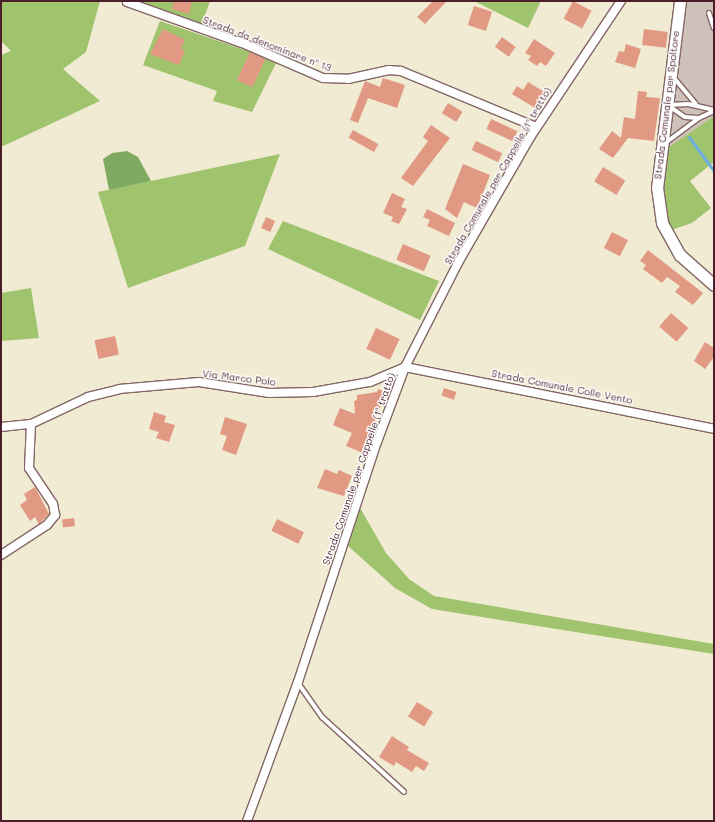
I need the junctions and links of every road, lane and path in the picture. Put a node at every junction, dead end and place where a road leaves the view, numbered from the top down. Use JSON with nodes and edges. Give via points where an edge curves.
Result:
{"nodes":[{"id":1,"x":621,"y":1,"type":"edge"},
{"id":2,"x":680,"y":1,"type":"edge"},
{"id":3,"x":127,"y":2,"type":"dead end"},
{"id":4,"x":709,"y":13,"type":"dead end"},
{"id":5,"x":714,"y":28,"type":"edge"},
{"id":6,"x":671,"y":73,"type":"junction"},
{"id":7,"x":667,"y":105,"type":"junction"},
{"id":8,"x":698,"y":106,"type":"junction"},
{"id":9,"x":714,"y":110,"type":"edge"},
{"id":10,"x":699,"y":118,"type":"junction"},
{"id":11,"x":536,"y":127,"type":"junction"},
{"id":12,"x":662,"y":145,"type":"junction"},
{"id":13,"x":714,"y":286,"type":"edge"},
{"id":14,"x":406,"y":367,"type":"junction"},
{"id":15,"x":31,"y":424,"type":"junction"},
{"id":16,"x":1,"y":427,"type":"edge"},
{"id":17,"x":714,"y":429,"type":"edge"},
{"id":18,"x":1,"y":555,"type":"edge"},
{"id":19,"x":298,"y":682,"type":"junction"},
{"id":20,"x":404,"y":792,"type":"dead end"},
{"id":21,"x":247,"y":821,"type":"edge"}],
"edges":[{"from":1,"to":11,"type":"street","name":"Strada Comunale per Cappelle (1º tratto)"},
{"from":2,"to":6,"type":"street","name":"Strada Comunale per Spoltore"},
{"from":3,"to":11,"type":"street","name":"Strada da denominare nº 13","via":[[248,45],[323,78],[343,80],[389,70],[401,71]]},
{"from":4,"to":5,"type":"lane"},
{"from":6,"to":7,"type":"street","name":"Strada Comunale per Spoltore"},
{"from":6,"to":8,"type":"lane","via":[[683,92]]},
{"from":7,"to":8,"type":"lane"},
{"from":7,"to":10,"type":"lane","via":[[685,117]]},
{"from":7,"to":12,"type":"street","name":"Strada Comunale per Spoltore"},
{"from":8,"to":9,"type":"lane"},
{"from":9,"to":10,"type":"lane"},
{"from":10,"to":12,"type":"lane"},
{"from":11,"to":14,"type":"street","name":"Strada Comunale per Cappelle (1º tratto)","via":[[459,261]]},
{"from":12,"to":13,"type":"street","name":"Strada Comunale per Spoltore","via":[[657,187],[662,223],[680,255]]},
{"from":14,"to":15,"type":"street","name":"Via Marco Polo","via":[[370,382],[313,392],[269,393],[199,382],[119,389],[88,397]]},
{"from":14,"to":17,"type":"street","name":"Strada Comunale Colle Vento"},
{"from":14,"to":19,"type":"street","name":"Strada Comunale per Cappelle (1º tratto)","via":[[377,442]]},
{"from":15,"to":16,"type":"street","name":"Via Marco Polo"},
{"from":15,"to":18,"type":"street","via":[[29,468],[53,504],[55,515],[47,525]]},
{"from":19,"to":20,"type":"lane","via":[[322,717]]},
{"from":19,"to":21,"type":"street","name":"Strada Comunale per Cappelle (1º tratto)"}]}
